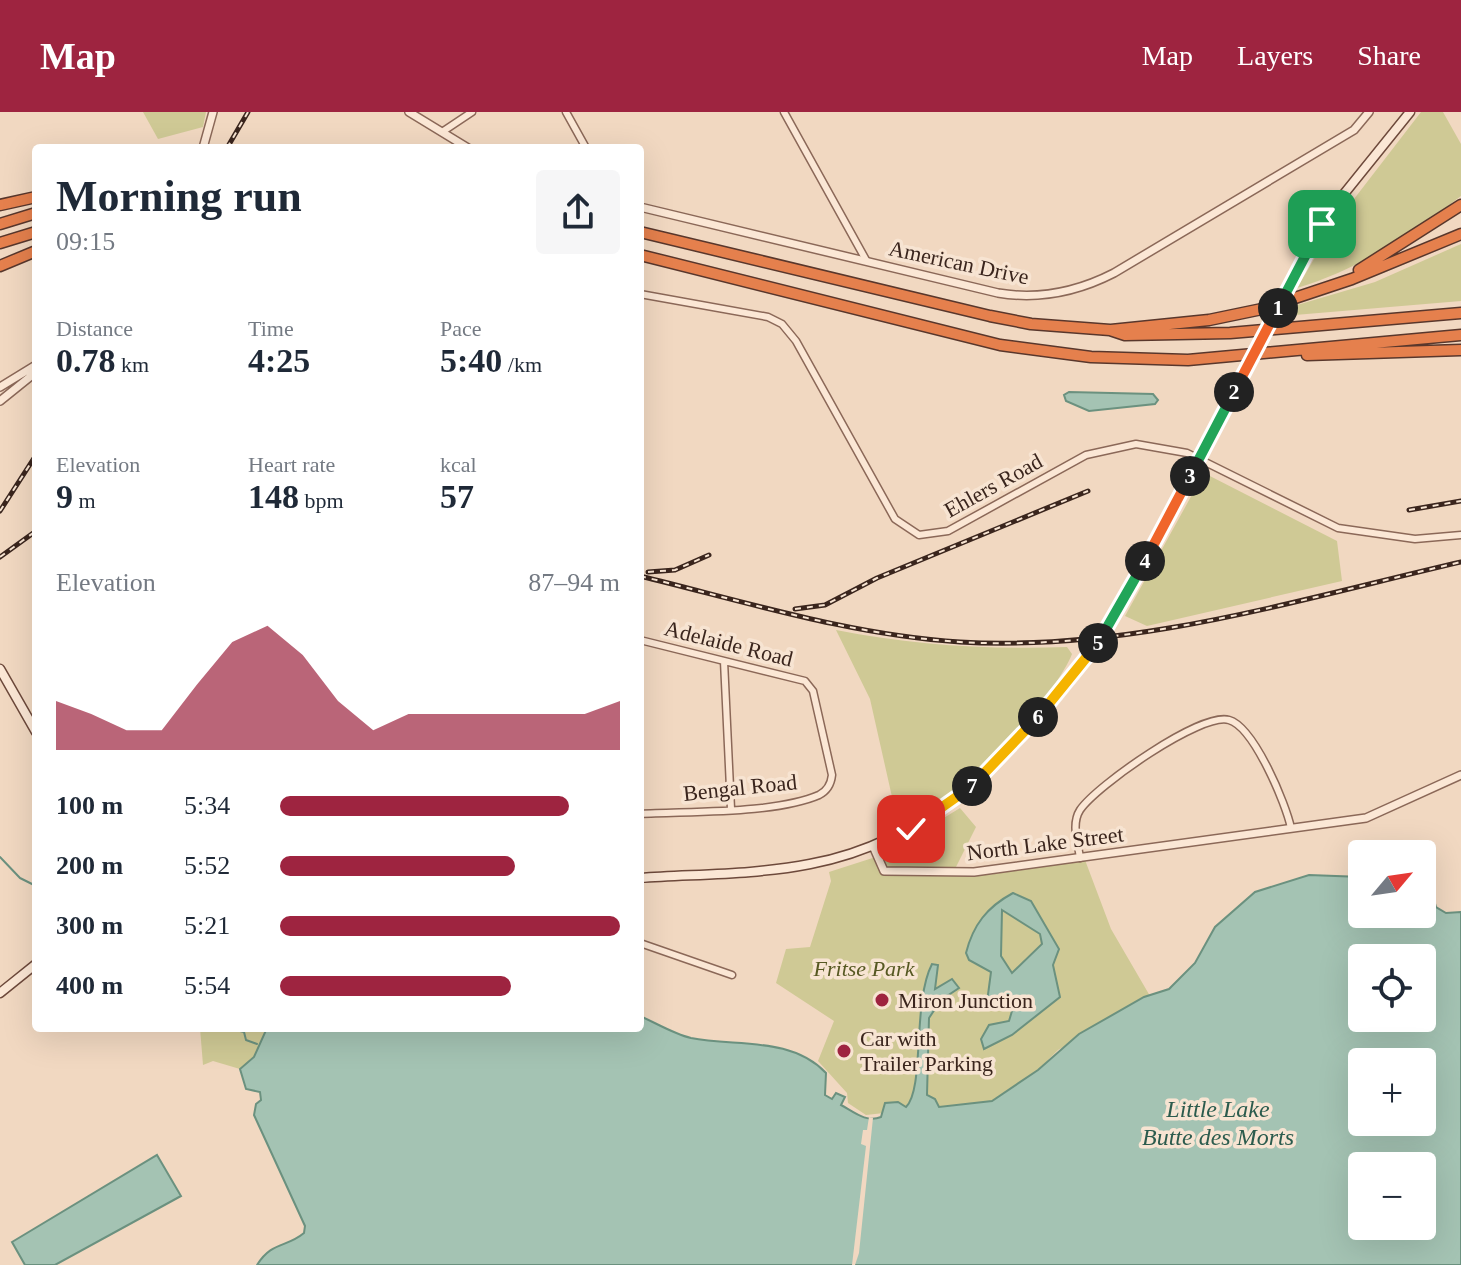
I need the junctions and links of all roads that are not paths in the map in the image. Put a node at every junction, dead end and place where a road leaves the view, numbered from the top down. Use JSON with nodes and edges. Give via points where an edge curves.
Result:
{"nodes":[{"id":1,"x":213,"y":112,"type":"edge"},
{"id":2,"x":409,"y":112,"type":"edge"},
{"id":3,"x":472,"y":112,"type":"edge"},
{"id":4,"x":566,"y":112,"type":"edge"},
{"id":5,"x":784,"y":112,"type":"edge"},
{"id":6,"x":1369,"y":112,"type":"edge"},
{"id":7,"x":1410,"y":112,"type":"edge"},
{"id":8,"x":1402,"y":115,"type":"edge"},
{"id":9,"x":442,"y":132,"type":"junction"},
{"id":10,"x":204,"y":144,"type":"edge"},
{"id":11,"x":462,"y":144,"type":"edge"},
{"id":12,"x":584,"y":144,"type":"edge"},
{"id":13,"x":32,"y":198,"type":"edge"},
{"id":14,"x":0,"y":205,"type":"edge"},
{"id":15,"x":1461,"y":205,"type":"edge"},
{"id":16,"x":644,"y":208,"type":"edge"},
{"id":17,"x":32,"y":214,"type":"edge"},
{"id":18,"x":0,"y":224,"type":"edge"},
{"id":19,"x":32,"y":233,"type":"edge"},
{"id":20,"x":644,"y":233,"type":"edge"},
{"id":21,"x":1461,"y":234,"type":"edge"},
{"id":22,"x":0,"y":243,"type":"edge"},
{"id":23,"x":32,"y":253,"type":"edge"},
{"id":24,"x":644,"y":256,"type":"edge"},
{"id":25,"x":866,"y":260,"type":"junction"},
{"id":26,"x":0,"y":266,"type":"edge"},
{"id":27,"x":1341,"y":282,"type":"junction"},
{"id":28,"x":644,"y":295,"type":"edge"},
{"id":29,"x":1461,"y":313,"type":"edge"},
{"id":30,"x":1110,"y":330,"type":"junction"},
{"id":31,"x":1461,"y":335,"type":"edge"},
{"id":32,"x":1461,"y":350,"type":"edge"},
{"id":33,"x":1270,"y":352,"type":"junction"},
{"id":34,"x":32,"y":367,"type":"edge"},
{"id":35,"x":32,"y":375,"type":"edge"},
{"id":36,"x":0,"y":387,"type":"edge"},
{"id":37,"x":0,"y":401,"type":"edge"},
{"id":38,"x":1199,"y":459,"type":"junction"},
{"id":39,"x":1461,"y":535,"type":"edge"},
{"id":40,"x":644,"y":641,"type":"edge"},
{"id":41,"x":724,"y":661,"type":"junction"},
{"id":42,"x":0,"y":669,"type":"edge"},
{"id":43,"x":809,"y":684,"type":"joint"},
{"id":44,"x":32,"y":725,"type":"edge"},
{"id":45,"x":1461,"y":775,"type":"edge"},
{"id":46,"x":731,"y":809,"type":"junction"},
{"id":47,"x":644,"y":814,"type":"edge"},
{"id":48,"x":1291,"y":828,"type":"junction"},
{"id":49,"x":873,"y":846,"type":"junction"},
{"id":50,"x":1080,"y":858,"type":"junction"},
{"id":51,"x":644,"y":878,"type":"edge"},
{"id":52,"x":644,"y":944,"type":"edge"},
{"id":53,"x":32,"y":967,"type":"edge"},
{"id":54,"x":732,"y":975,"type":"dead end"},
{"id":55,"x":0,"y":993,"type":"edge"}],
"edges":[{"from":1,"to":10,"type":"street"},
{"from":2,"to":9,"type":"street"},
{"from":3,"to":9,"type":"street"},
{"from":4,"to":12,"type":"street"},
{"from":5,"to":25,"type":"street"},
{"from":6,"to":25,"type":"street","name":"American Drive","via":[[1358,128],[1114,273],[1081,287],[1017,296]]},
{"from":7,"to":8,"type":"main road"},
{"from":8,"to":38,"type":"main road","bridge":true,"via":[[1331,210]]},
{"from":9,"to":11,"type":"street"},
{"from":13,"to":14,"type":"highway"},
{"from":15,"to":27,"type":"highway"},
{"from":16,"to":25,"type":"street","name":"American Drive"},
{"from":17,"to":18,"type":"highway"},
{"from":19,"to":22,"type":"highway"},
{"from":20,"to":30,"type":"highway","via":[[990,316]]},
{"from":21,"to":27,"type":"highway"},
{"from":23,"to":26,"type":"highway"},
{"from":24,"to":33,"type":"highway","via":[[1043,352],[1145,361]]},
{"from":27,"to":30,"type":"highway","via":[[1237,315]]},
{"from":28,"to":38,"type":"street","name":"Ehlers Road","via":[[782,324],[895,519],[919,535],[944,533],[1099,450],[1157,446]]},
{"from":29,"to":30,"type":"highway","via":[[1230,333],[1137,336]]},
{"from":31,"to":33,"type":"highway"},
{"from":32,"to":33,"type":"highway","via":[[1291,357]]},
{"from":34,"to":36,"type":"street"},
{"from":35,"to":37,"type":"street"},
{"from":38,"to":39,"type":"street","name":"Ehlers Road","via":[[1338,528],[1415,539]]},
{"from":38,"to":49,"type":"main road","bridge":true,"via":[[1086,660],[973,785],[929,818]]},
{"from":40,"to":41,"type":"street","name":"Adelaide Road"},
{"from":41,"to":43,"type":"street","name":"Adelaide Road"},
{"from":41,"to":46,"type":"street"},
{"from":42,"to":44,"type":"main road"},
{"from":43,"to":46,"type":"street","name":"Bengal Road","via":[[832,771],[829,785],[815,796]]},
{"from":45,"to":48,"type":"street","name":"North Lake Street","via":[[1378,815]]},
{"from":46,"to":47,"type":"street","name":"Bengal Road"},
{"from":48,"to":50,"type":"street","name":"North Lake Street"},
{"from":48,"to":50,"type":"street","via":[[1283,799],[1245,733],[1235,723],[1216,719],[1160,748],[1086,804],[1076,821]]},
{"from":49,"to":50,"type":"street","name":"North Lake Street","via":[[886,871],[974,872]]},
{"from":49,"to":51,"type":"main road","via":[[798,866]]},
{"from":52,"to":54,"type":"street"},
{"from":53,"to":55,"type":"main road"}]}
